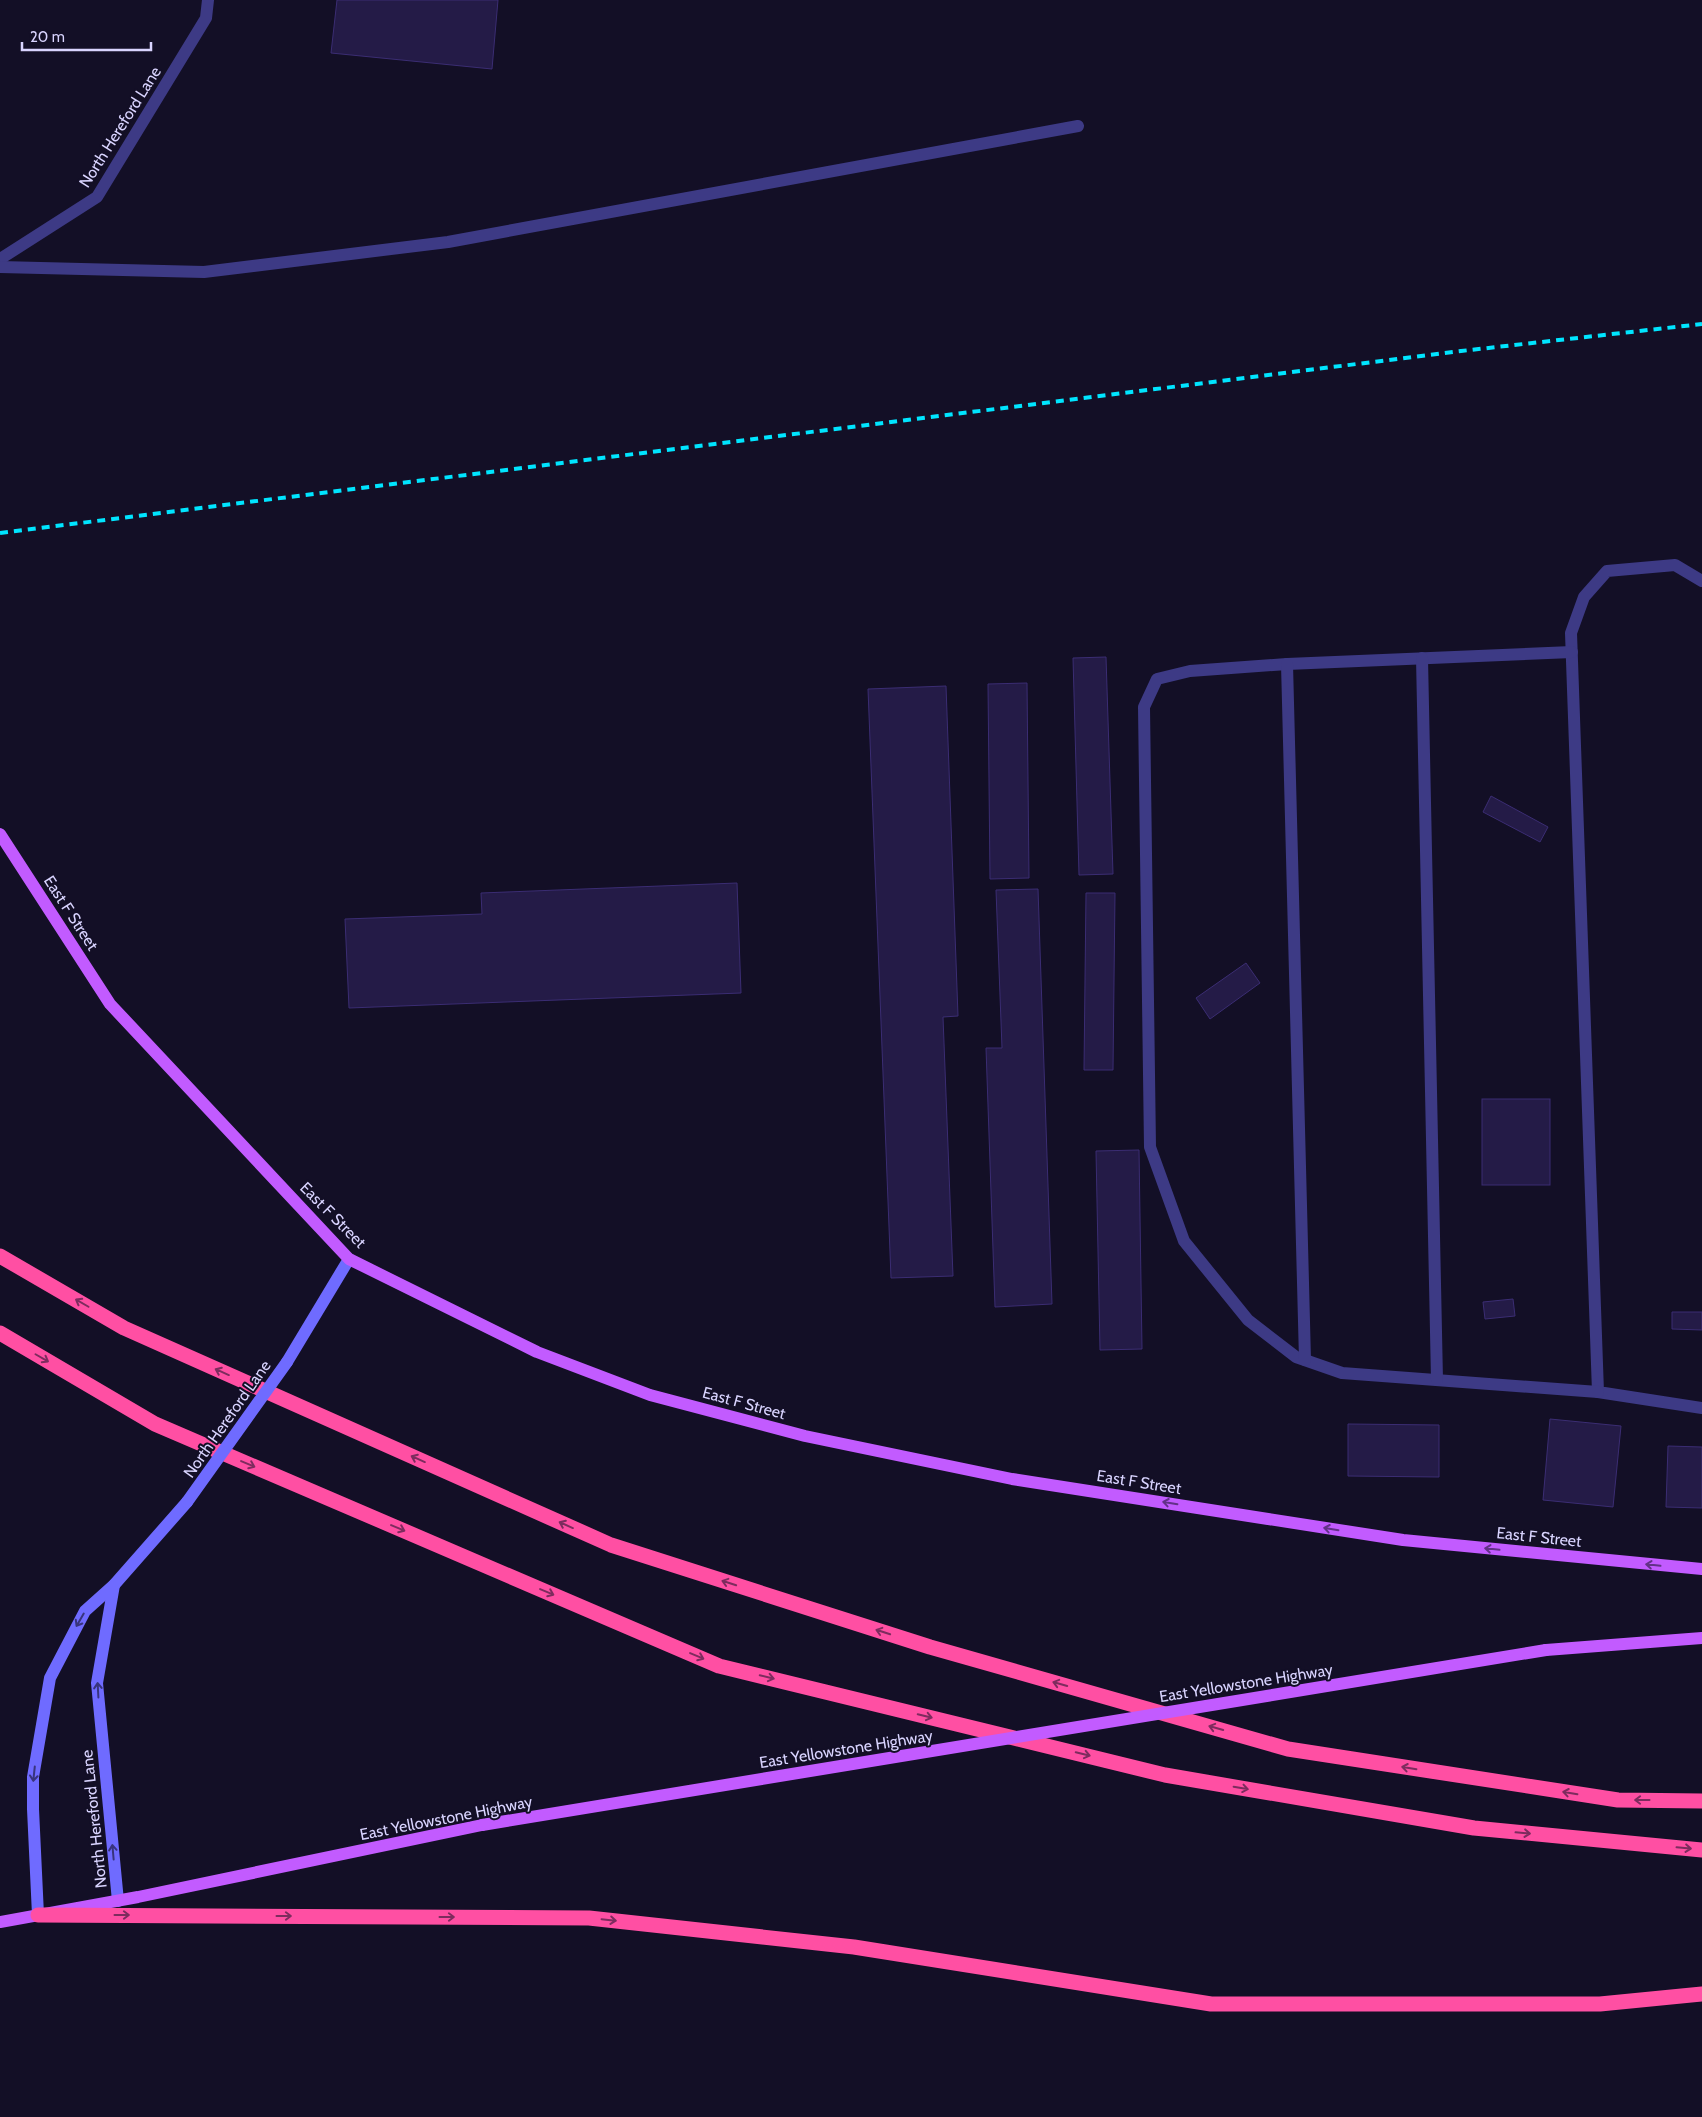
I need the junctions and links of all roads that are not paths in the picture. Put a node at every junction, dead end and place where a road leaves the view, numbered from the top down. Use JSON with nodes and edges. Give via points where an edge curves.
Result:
{"nodes":[{"id":1,"x":208,"y":0,"type":"edge"},
{"id":2,"x":1078,"y":126,"type":"dead end"},
{"id":3,"x":0,"y":259,"type":"edge"},
{"id":4,"x":0,"y":267,"type":"edge"},
{"id":5,"x":1702,"y":581,"type":"edge"},
{"id":6,"x":1572,"y":652,"type":"junction"},
{"id":7,"x":1422,"y":658,"type":"junction"},
{"id":8,"x":1287,"y":664,"type":"junction"},
{"id":9,"x":0,"y":834,"type":"edge"},
{"id":10,"x":0,"y":1256,"type":"edge"},
{"id":11,"x":349,"y":1258,"type":"junction"},
{"id":12,"x":0,"y":1333,"type":"edge"},
{"id":13,"x":1305,"y":1360,"type":"junction"},
{"id":14,"x":1436,"y":1380,"type":"junction"},
{"id":15,"x":1598,"y":1392,"type":"junction"},
{"id":16,"x":1702,"y":1408,"type":"edge"},
{"id":17,"x":1702,"y":1569,"type":"edge"},
{"id":18,"x":114,"y":1585,"type":"junction"},
{"id":19,"x":1702,"y":1638,"type":"edge"},
{"id":20,"x":1702,"y":1801,"type":"edge"},
{"id":21,"x":1702,"y":1850,"type":"edge"},
{"id":22,"x":118,"y":1901,"type":"junction"},
{"id":23,"x":38,"y":1915,"type":"junction"},
{"id":24,"x":0,"y":1922,"type":"edge"},
{"id":25,"x":1702,"y":1994,"type":"edge"}],
"edges":[{"from":1,"to":3,"type":"street","name":"North Hereford Lane","via":[[206,18],[97,197]]},
{"from":2,"to":4,"type":"street","via":[[448,242],[204,272]]},
{"from":5,"to":6,"type":"street","via":[[1675,565],[1607,571],[1584,597],[1571,633]]},
{"from":6,"to":7,"type":"street"},
{"from":6,"to":15,"type":"street"},
{"from":7,"to":8,"type":"street"},
{"from":7,"to":14,"type":"street"},
{"from":8,"to":13,"type":"street"},
{"from":8,"to":13,"type":"street","via":[[1190,671],[1157,679],[1144,707],[1150,1148],[1184,1241],[1248,1320],[1296,1357]]},
{"from":9,"to":11,"type":"main road","name":"East F Street","via":[[110,1004]]},
{"from":20,"to":10,"type":"highway","one_way":true,"via":[[1618,1800],[1288,1749],[930,1647],[611,1545],[124,1328]]},
{"from":17,"to":11,"type":"main road","name":"East F Street","one_way":true,"via":[[1403,1540],[1012,1478],[805,1436],[650,1395],[537,1352]]},
{"from":11,"to":18,"type":"main road","name":"North Hereford Lane","bridge":true,"via":[[287,1362],[188,1502]]},
{"from":12,"to":21,"type":"highway","one_way":true,"via":[[155,1424],[720,1666],[1165,1774],[1474,1828]]},
{"from":13,"to":14,"type":"street","via":[[1342,1373]]},
{"from":14,"to":15,"type":"street"},
{"from":15,"to":16,"type":"street"},
{"from":22,"to":18,"type":"main road","name":"North Hereford Lane","one_way":true,"via":[[97,1683]]},
{"from":18,"to":23,"type":"main road","name":"North Hereford Lane","one_way":true,"via":[[85,1611],[50,1678],[34,1777]]},
{"from":19,"to":22,"type":"main road","name":"East Yellowstone Highway","bridge":true,"via":[[1546,1650],[482,1825]]},
{"from":22,"to":23,"type":"main road","name":"East Yellowstone Highway"},
{"from":23,"to":24,"type":"main road","name":"East Yellowstone Highway"},
{"from":23,"to":25,"type":"highway","one_way":true,"via":[[589,1918],[854,1946],[1211,2004],[1600,2004]]}]}
